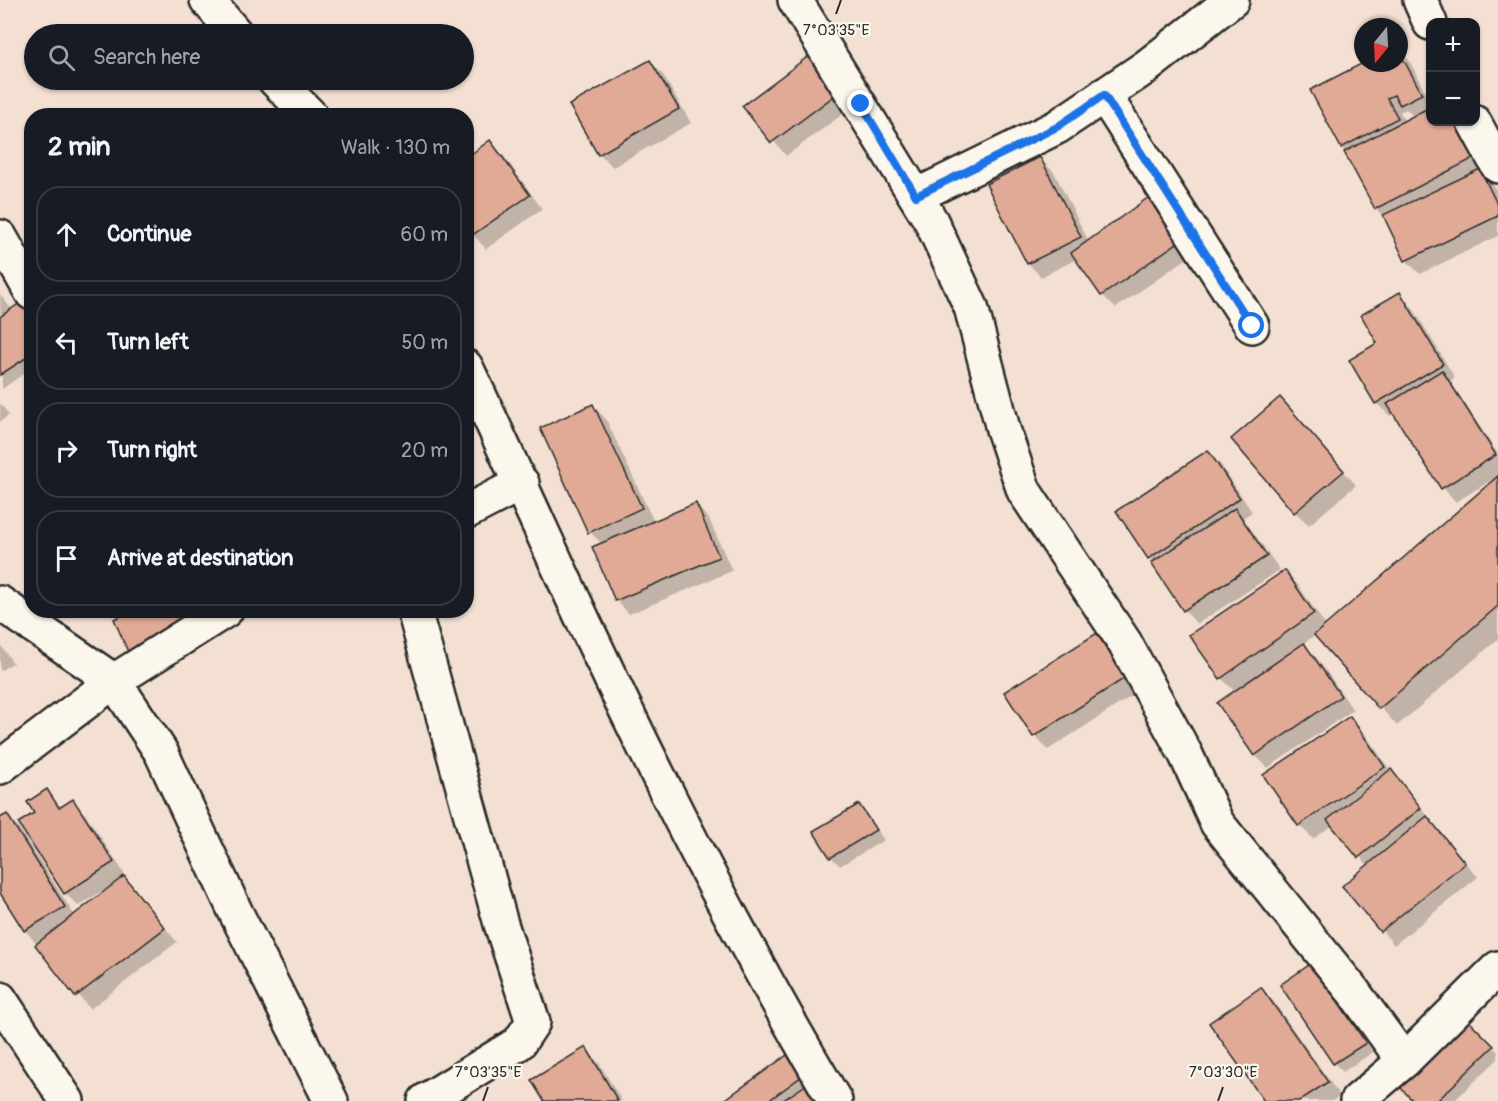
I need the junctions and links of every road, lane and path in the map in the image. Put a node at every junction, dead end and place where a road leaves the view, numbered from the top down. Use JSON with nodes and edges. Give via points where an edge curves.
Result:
{"nodes":[{"id":1,"x":207,"y":0,"type":"edge"},
{"id":2,"x":795,"y":0,"type":"edge"},
{"id":3,"x":1232,"y":0,"type":"edge"},
{"id":4,"x":1420,"y":0,"type":"edge"},
{"id":5,"x":1429,"y":18,"type":"edge"},
{"id":6,"x":227,"y":24,"type":"edge"},
{"id":7,"x":285,"y":90,"type":"edge"},
{"id":8,"x":1104,"y":95,"type":"junction"},
{"id":9,"x":303,"y":108,"type":"edge"},
{"id":10,"x":1476,"y":126,"type":"edge"},
{"id":11,"x":1498,"y":166,"type":"edge"},
{"id":12,"x":916,"y":196,"type":"junction"},
{"id":13,"x":0,"y":237,"type":"edge"},
{"id":14,"x":24,"y":278,"type":"edge"},
{"id":15,"x":1252,"y":326,"type":"dead end"},
{"id":16,"x":474,"y":384,"type":"edge"},
{"id":17,"x":522,"y":483,"type":"junction"},
{"id":18,"x":474,"y":508,"type":"edge"},
{"id":19,"x":0,"y":603,"type":"edge"},
{"id":20,"x":213,"y":618,"type":"edge"},
{"id":21,"x":416,"y":618,"type":"edge"},
{"id":22,"x":114,"y":681,"type":"junction"},
{"id":23,"x":0,"y":767,"type":"edge"},
{"id":24,"x":1498,"y":968,"type":"edge"},
{"id":25,"x":0,"y":999,"type":"edge"},
{"id":26,"x":1404,"y":1061,"type":"junction"},
{"id":27,"x":1362,"y":1099,"type":"edge"},
{"id":28,"x":67,"y":1101,"type":"edge"},
{"id":29,"x":331,"y":1101,"type":"edge"},
{"id":30,"x":425,"y":1101,"type":"edge"},
{"id":31,"x":835,"y":1101,"type":"edge"}],
"edges":[{"from":1,"to":6,"type":"street"},
{"from":2,"to":12,"type":"street"},
{"from":3,"to":8,"type":"street"},
{"from":4,"to":5,"type":"street"},
{"from":7,"to":9,"type":"street"},
{"from":8,"to":12,"type":"street","via":[[1057,127]]},
{"from":8,"to":15,"type":"street"},
{"from":10,"to":11,"type":"street"},
{"from":12,"to":26,"type":"street","via":[[971,307],[1000,419],[1024,491],[1125,643],[1186,755],[1216,823],[1347,983]]},
{"from":13,"to":14,"type":"street"},
{"from":16,"to":17,"type":"street"},
{"from":17,"to":18,"type":"street"},
{"from":17,"to":31,"type":"street","via":[[592,639],[706,867],[772,995]]},
{"from":19,"to":22,"type":"street"},
{"from":20,"to":22,"type":"street"},
{"from":21,"to":30,"type":"street","via":[[501,924],[533,1022],[519,1043]]},
{"from":22,"to":23,"type":"street"},
{"from":22,"to":29,"type":"street","via":[[161,752],[236,913]]},
{"from":24,"to":26,"type":"street"},
{"from":25,"to":28,"type":"street"},
{"from":26,"to":27,"type":"street"}]}
